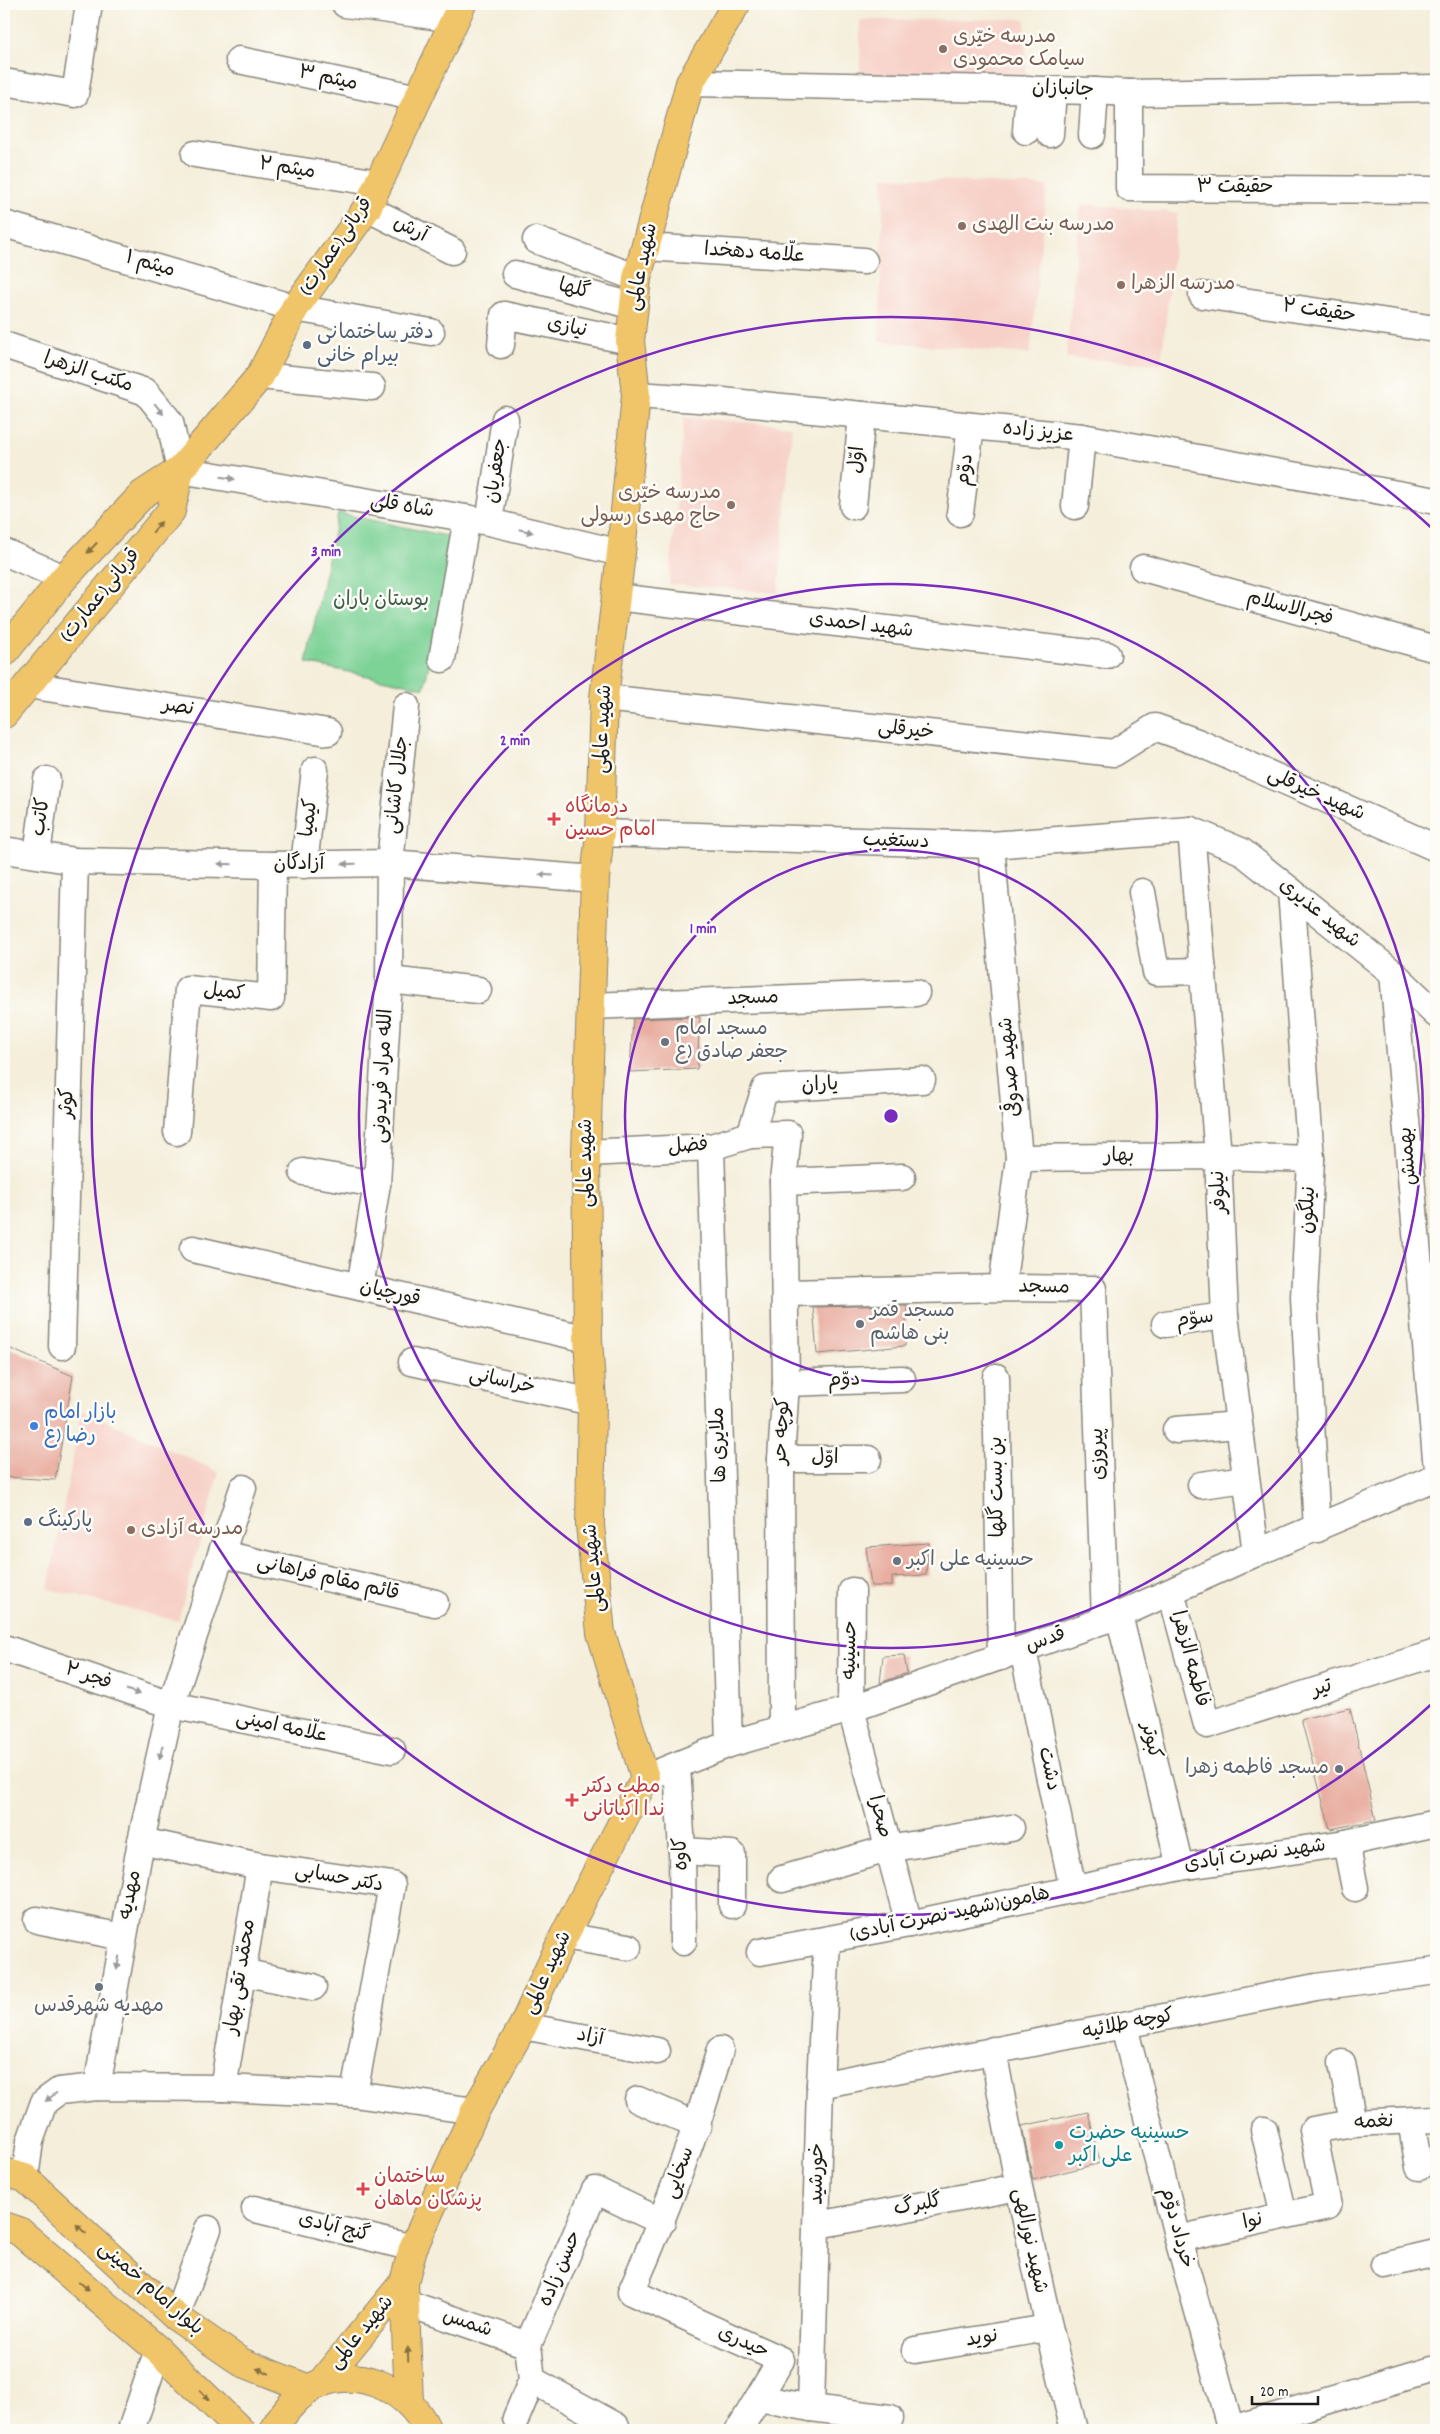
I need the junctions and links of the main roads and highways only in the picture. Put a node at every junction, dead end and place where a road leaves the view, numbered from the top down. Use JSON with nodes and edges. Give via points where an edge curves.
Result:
{"nodes":[{"id":1,"x":736,"y":4,"type":"edge"},
{"id":2,"x":458,"y":11,"type":"edge"},
{"id":3,"x":180,"y":470,"type":"junction"},
{"id":4,"x":4,"y":653,"type":"edge"},
{"id":5,"x":4,"y":714,"type":"edge"},
{"id":6,"x":14,"y":2175,"type":"edge"},
{"id":7,"x":4,"y":2226,"type":"edge"},
{"id":8,"x":405,"y":2292,"type":"junction"},
{"id":9,"x":314,"y":2386,"type":"junction"},
{"id":10,"x":409,"y":2402,"type":"junction"},
{"id":11,"x":240,"y":2430,"type":"edge"},
{"id":12,"x":273,"y":2430,"type":"edge"},
{"id":13,"x":427,"y":2430,"type":"edge"}],
"edges":[{"from":1,"to":8,"type":"main road","name":"شهید عالمی","via":[[690,83],[637,278],[630,341],[636,395],[604,698],[586,1153],[588,1340],[592,1402],[590,1525],[601,1633],[645,1778],[564,1936],[523,2026],[475,2111],[413,2248]]},
{"from":2,"to":3,"type":"main road","name":"(عمارت)قربانی","via":[[367,208],[295,308],[260,376]]},
{"from":3,"to":4,"type":"main road","name":"(عمارت)قربانی","one_way":true,"via":[[143,494],[64,578]]},
{"from":5,"to":3,"type":"main road","name":"(عمارت)قربانی","one_way":true,"via":[[171,511]]},
{"from":9,"to":6,"type":"main road","name":"بلوار امام خمینی","one_way":true,"via":[[241,2362],[176,2317]]},
{"from":7,"to":11,"type":"main road","name":"بلوار امام خمینی","one_way":true,"via":[[19,2231],[158,2350]]},
{"from":8,"to":9,"type":"main road","name":"شهید عالمی"},
{"from":10,"to":8,"type":"main road","name":"شهید عالمی","one_way":true},
{"from":9,"to":10,"type":"main road","via":[[344,2378],[367,2380],[390,2388]]},
{"from":9,"to":12,"type":"main road","name":"شهید عالمی","via":[[287,2407]]},
{"from":10,"to":13,"type":"main road"}]}
